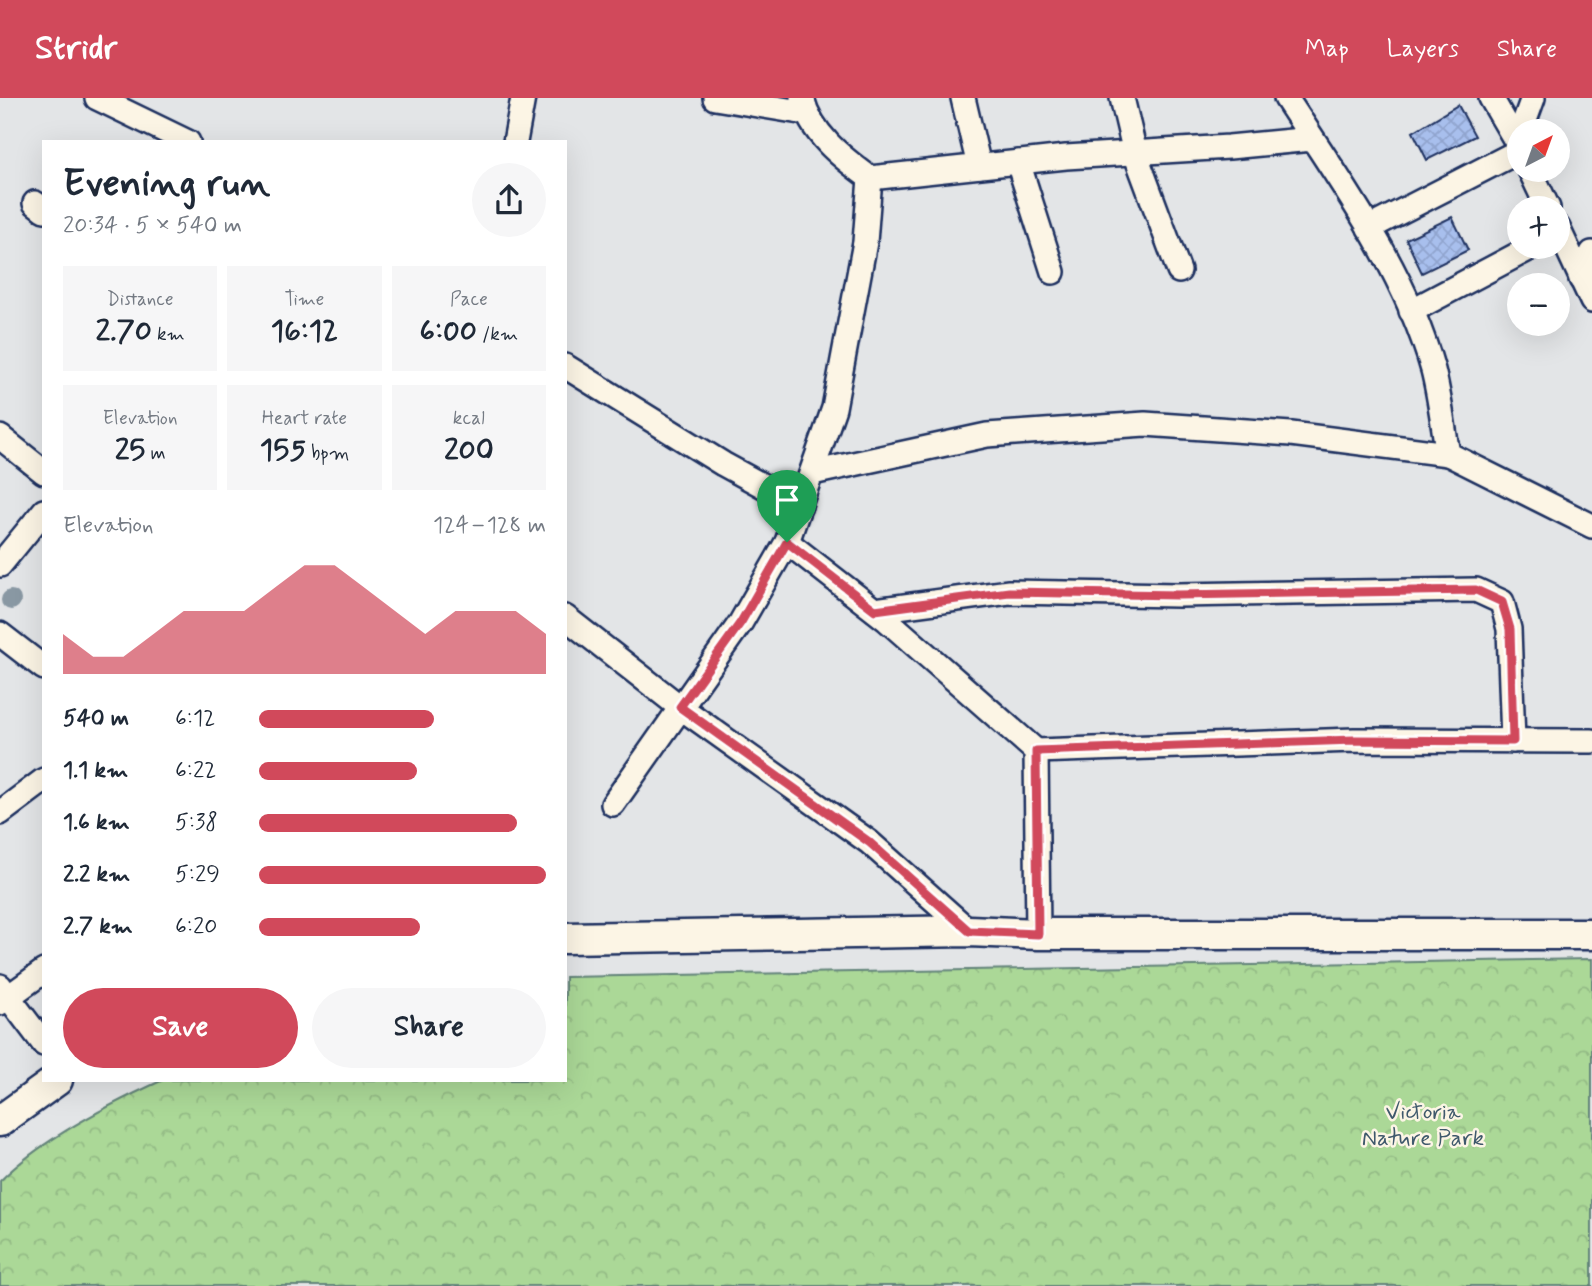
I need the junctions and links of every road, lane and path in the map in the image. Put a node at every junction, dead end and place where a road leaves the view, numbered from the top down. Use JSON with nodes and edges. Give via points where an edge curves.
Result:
{"nodes":[{"id":1,"x":97,"y":98,"type":"edge"},
{"id":2,"x":523,"y":98,"type":"edge"},
{"id":3,"x":715,"y":98,"type":"edge"},
{"id":4,"x":962,"y":98,"type":"edge"},
{"id":5,"x":1122,"y":98,"type":"edge"},
{"id":6,"x":1286,"y":98,"type":"edge"},
{"id":7,"x":1491,"y":98,"type":"edge"},
{"id":8,"x":1533,"y":98,"type":"edge"},
{"id":9,"x":804,"y":106,"type":"edge"},
{"id":10,"x":1526,"y":119,"type":"edge"},
{"id":11,"x":1507,"y":123,"type":"edge"},
{"id":12,"x":1312,"y":139,"type":"junction"},
{"id":13,"x":184,"y":140,"type":"edge"},
{"id":14,"x":515,"y":140,"type":"edge"},
{"id":15,"x":1507,"y":149,"type":"edge"},
{"id":16,"x":1135,"y":153,"type":"junction"},
{"id":17,"x":1018,"y":162,"type":"junction"},
{"id":18,"x":979,"y":166,"type":"junction"},
{"id":19,"x":870,"y":177,"type":"junction"},
{"id":20,"x":1369,"y":228,"type":"junction"},
{"id":21,"x":1592,"y":253,"type":"edge"},
{"id":22,"x":1570,"y":255,"type":"edge"},
{"id":23,"x":1509,"y":259,"type":"edge"},
{"id":24,"x":1179,"y":271,"type":"dead end"},
{"id":25,"x":1053,"y":272,"type":"dead end"},
{"id":26,"x":1581,"y":279,"type":"junction"},
{"id":27,"x":1592,"y":302,"type":"edge"},
{"id":28,"x":1411,"y":311,"type":"junction"},
{"id":29,"x":567,"y":367,"type":"edge"},
{"id":30,"x":0,"y":437,"type":"edge"},
{"id":31,"x":1448,"y":454,"type":"junction"},
{"id":32,"x":42,"y":470,"type":"edge"},
{"id":33,"x":812,"y":473,"type":"junction"},
{"id":34,"x":800,"y":506,"type":"junction"},
{"id":35,"x":42,"y":514,"type":"edge"},
{"id":36,"x":1592,"y":526,"type":"edge"},
{"id":37,"x":787,"y":542,"type":"junction"},
{"id":38,"x":0,"y":565,"type":"edge"},
{"id":39,"x":875,"y":610,"type":"junction"},
{"id":40,"x":567,"y":619,"type":"edge"},
{"id":41,"x":0,"y":634,"type":"edge"},
{"id":42,"x":42,"y":666,"type":"edge"},
{"id":43,"x":680,"y":707,"type":"junction"},
{"id":44,"x":1513,"y":741,"type":"junction"},
{"id":45,"x":1592,"y":741,"type":"edge"},
{"id":46,"x":1036,"y":751,"type":"junction"},
{"id":47,"x":42,"y":782,"type":"edge"},
{"id":48,"x":613,"y":804,"type":"dead end"},
{"id":49,"x":0,"y":814,"type":"edge"},
{"id":50,"x":969,"y":931,"type":"junction"},
{"id":51,"x":1038,"y":934,"type":"junction"},
{"id":52,"x":1592,"y":934,"type":"edge"},
{"id":53,"x":567,"y":938,"type":"edge"},
{"id":54,"x":42,"y":972,"type":"edge"},
{"id":55,"x":3,"y":995,"type":"edge"},
{"id":56,"x":42,"y":1042,"type":"edge"},
{"id":57,"x":54,"y":1082,"type":"edge"},
{"id":58,"x":0,"y":1121,"type":"edge"}],
"edges":[{"from":1,"to":13,"type":"street"},
{"from":2,"to":14,"type":"street"},
{"from":3,"to":9,"type":"street"},
{"from":4,"to":18,"type":"street"},
{"from":5,"to":16,"type":"street"},
{"from":6,"to":12,"type":"street"},
{"from":7,"to":11,"type":"street"},
{"from":8,"to":10,"type":"street"},
{"from":9,"to":19,"type":"street","via":[[835,153]]},
{"from":12,"to":16,"type":"street"},
{"from":12,"to":20,"type":"street"},
{"from":15,"to":20,"type":"street"},
{"from":16,"to":17,"type":"street"},
{"from":16,"to":24,"type":"street"},
{"from":17,"to":18,"type":"street"},
{"from":17,"to":25,"type":"street"},
{"from":18,"to":19,"type":"street"},
{"from":19,"to":33,"type":"street","via":[[865,242],[834,408]]},
{"from":20,"to":28,"type":"street"},
{"from":21,"to":26,"type":"street"},
{"from":22,"to":26,"type":"street"},
{"from":23,"to":28,"type":"street"},
{"from":26,"to":27,"type":"street"},
{"from":28,"to":31,"type":"street","via":[[1433,370]]},
{"from":29,"to":34,"type":"street"},
{"from":30,"to":32,"type":"street"},
{"from":31,"to":33,"type":"street","via":[[1291,434],[1145,424],[987,435]]},
{"from":31,"to":36,"type":"street"},
{"from":33,"to":34,"type":"street"},
{"from":34,"to":37,"type":"street"},
{"from":35,"to":38,"type":"street"},
{"from":37,"to":39,"type":"street"},
{"from":37,"to":43,"type":"street","via":[[741,622]]},
{"from":39,"to":44,"type":"street","via":[[1009,592],[1178,595],[1476,590],[1502,602],[1510,629]]},
{"from":39,"to":46,"type":"street"},
{"from":40,"to":43,"type":"street"},
{"from":41,"to":42,"type":"street"},
{"from":43,"to":48,"type":"street"},
{"from":43,"to":50,"type":"street","via":[[869,842]]},
{"from":44,"to":45,"type":"street"},
{"from":44,"to":46,"type":"street","via":[[1354,740]]},
{"from":46,"to":51,"type":"street"},
{"from":47,"to":49,"type":"street"},
{"from":50,"to":51,"type":"street"},
{"from":50,"to":53,"type":"street"},
{"from":51,"to":52,"type":"street"},
{"from":54,"to":55,"type":"street"},
{"from":55,"to":56,"type":"street"},
{"from":57,"to":58,"type":"street"}]}
